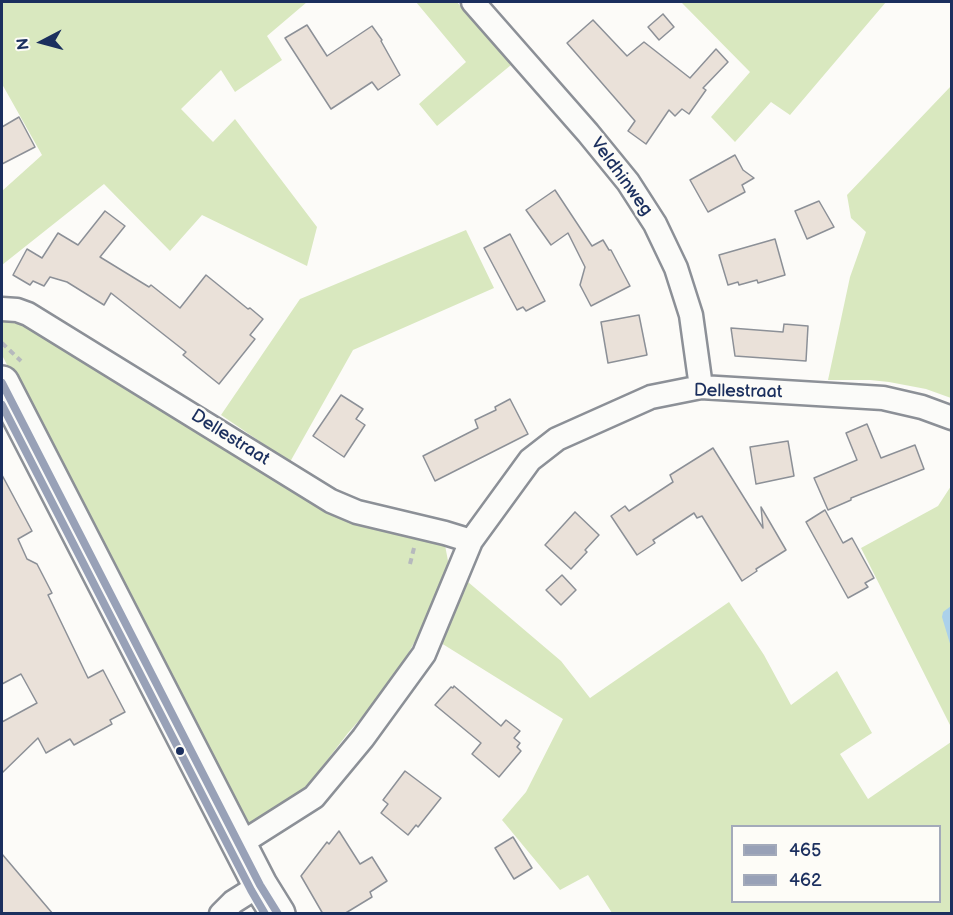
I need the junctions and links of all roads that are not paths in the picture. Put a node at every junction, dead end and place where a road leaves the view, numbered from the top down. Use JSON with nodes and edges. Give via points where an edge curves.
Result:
{"nodes":[{"id":1,"x":473,"y":2,"type":"edge"},
{"id":2,"x":2,"y":309,"type":"edge"},
{"id":3,"x":2,"y":383,"type":"edge"},
{"id":4,"x":701,"y":387,"type":"junction"},
{"id":5,"x":951,"y":418,"type":"edge"},
{"id":6,"x":11,"y":426,"type":"edge"},
{"id":7,"x":471,"y":541,"type":"junction"},
{"id":8,"x":240,"y":844,"type":"junction"},
{"id":9,"x":260,"y":885,"type":"junction"},
{"id":10,"x":221,"y":914,"type":"edge"},
{"id":11,"x":278,"y":914,"type":"edge"}],
"edges":[{"from":1,"to":4,"type":"street","name":"Veldhinweg","via":[[595,141],[655,224],[676,268],[691,315]]},
{"from":2,"to":7,"type":"street","name":"Dellestraat","via":[[28,314],[331,501],[357,512]]},
{"from":3,"to":6,"type":"street"},
{"from":4,"to":5,"type":"street","name":"Dellestraat","via":[[883,398]]},
{"from":4,"to":7,"type":"street","name":"Dellestraat","via":[[651,397],[557,439],[530,460]]},
{"from":6,"to":8,"type":"street"},
{"from":7,"to":8,"type":"street","name":"Dellestraat","via":[[424,654],[363,738],[314,797]]},
{"from":8,"to":9,"type":"street"},
{"from":9,"to":10,"type":"street"},
{"from":9,"to":11,"type":"street"}]}
